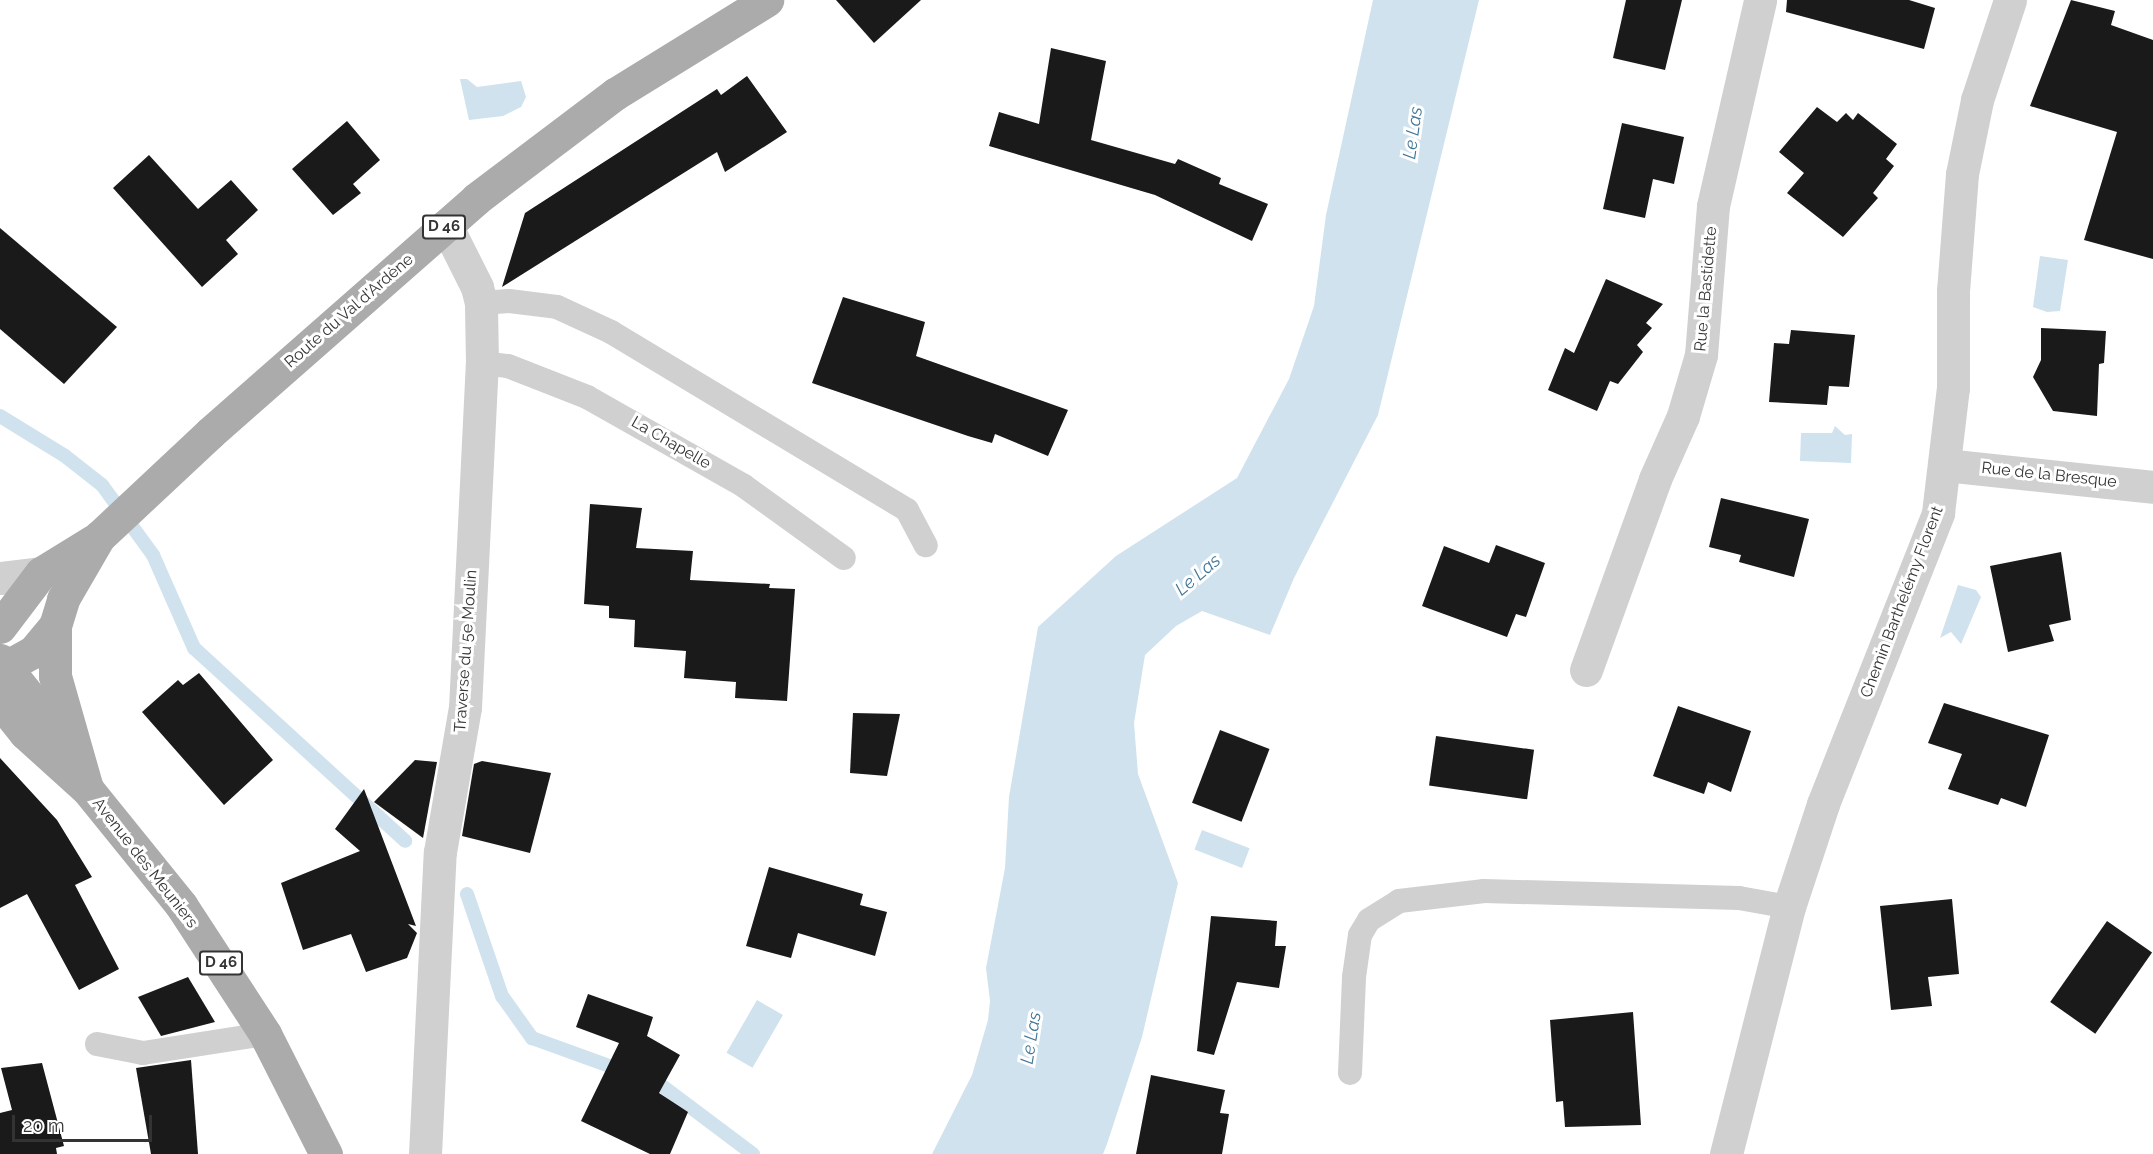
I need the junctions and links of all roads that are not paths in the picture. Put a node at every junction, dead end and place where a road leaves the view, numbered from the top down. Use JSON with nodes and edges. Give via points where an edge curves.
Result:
{"nodes":[{"id":1,"x":767,"y":0,"type":"edge"},
{"id":2,"x":1760,"y":0,"type":"edge"},
{"id":3,"x":2010,"y":0,"type":"edge"},
{"id":4,"x":446,"y":225,"type":"junction"},
{"id":5,"x":481,"y":303,"type":"junction"},
{"id":6,"x":482,"y":363,"type":"junction"},
{"id":7,"x":1945,"y":465,"type":"junction"},
{"id":8,"x":2153,"y":487,"type":"edge"},
{"id":9,"x":99,"y":537,"type":"junction"},
{"id":10,"x":927,"y":545,"type":"dead end"},
{"id":11,"x":844,"y":558,"type":"dead end"},
{"id":12,"x":41,"y":573,"type":"junction"},
{"id":13,"x":0,"y":578,"type":"edge"},
{"id":14,"x":55,"y":626,"type":"junction"},
{"id":15,"x":0,"y":627,"type":"edge"},
{"id":16,"x":2,"y":666,"type":"edge"},
{"id":17,"x":1586,"y":670,"type":"dead end"},
{"id":18,"x":0,"y":702,"type":"edge"},
{"id":19,"x":75,"y":753,"type":"junction"},
{"id":20,"x":88,"y":790,"type":"junction"},
{"id":21,"x":1789,"y":907,"type":"junction"},
{"id":22,"x":265,"y":1034,"type":"junction"},
{"id":23,"x":97,"y":1044,"type":"dead end"},
{"id":24,"x":1350,"y":1073,"type":"dead end"},
{"id":25,"x":326,"y":1154,"type":"edge"},
{"id":26,"x":425,"y":1154,"type":"edge"},
{"id":27,"x":1726,"y":1154,"type":"edge"}],
"edges":[{"from":1,"to":4,"type":"main road","name":"Route du Val d'Ardène","number":"D 46","via":[[576,121]]},
{"from":2,"to":17,"type":"street","name":"Rue la Bastidette","via":[[1713,206],[1701,355],[1683,416],[1655,479]]},
{"from":3,"to":7,"type":"street","name":"Chemin Barthélémy Florent","via":[[1977,100],[1962,174],[1953,291],[1953,388]]},
{"from":4,"to":5,"type":"street","name":"Traverse du 5e Moulin","via":[[465,259]]},
{"from":4,"to":9,"type":"main road","name":"Route du Val d'Ardène","number":"D 46"},
{"from":5,"to":6,"type":"street","name":"Traverse du 5e Moulin"},
{"from":5,"to":10,"type":"lane","via":[[547,305],[611,332],[907,510]]},
{"from":6,"to":11,"type":"lane","name":"La Chapelle","via":[[508,366],[587,396],[744,486]]},
{"from":6,"to":26,"type":"street","name":"Traverse du 5e Moulin","via":[[465,708],[440,852]]},
{"from":7,"to":8,"type":"street","name":"Rue de la Bresque"},
{"from":7,"to":21,"type":"street","name":"Chemin Barthélémy Florent","via":[[1930,535],[1823,804]]},
{"from":9,"to":12,"type":"main road","number":"D 46"},
{"from":9,"to":14,"type":"main road","number":"D 46","via":[[63,599]]},
{"from":12,"to":13,"type":"street"},
{"from":12,"to":15,"type":"main road","number":"D 46"},
{"from":14,"to":16,"type":"main road","via":[[33,652]]},
{"from":14,"to":19,"type":"main road","name":"Avenue des Meuniers","number":"D 46","via":[[55,676]]},
{"from":16,"to":19,"type":"main road"},
{"from":18,"to":20,"type":"main road","name":"Avenue des Meuniers","number":"D 46","via":[[25,733]]},
{"from":19,"to":20,"type":"main road","name":"Avenue des Meuniers","number":"D 46"},
{"from":20,"to":22,"type":"main road","name":"Avenue des Meuniers","number":"D 46","via":[[181,905]]},
{"from":21,"to":24,"type":"lane","via":[[1738,898],[1484,891],[1427,895],[1399,902],[1369,920],[1358,942]]},
{"from":21,"to":27,"type":"street","name":"Chemin Barthélémy Florent"},
{"from":22,"to":23,"type":"lane","via":[[143,1053]]},
{"from":22,"to":25,"type":"main road","name":"Avenue des Meuniers","number":"D 46"}]}
